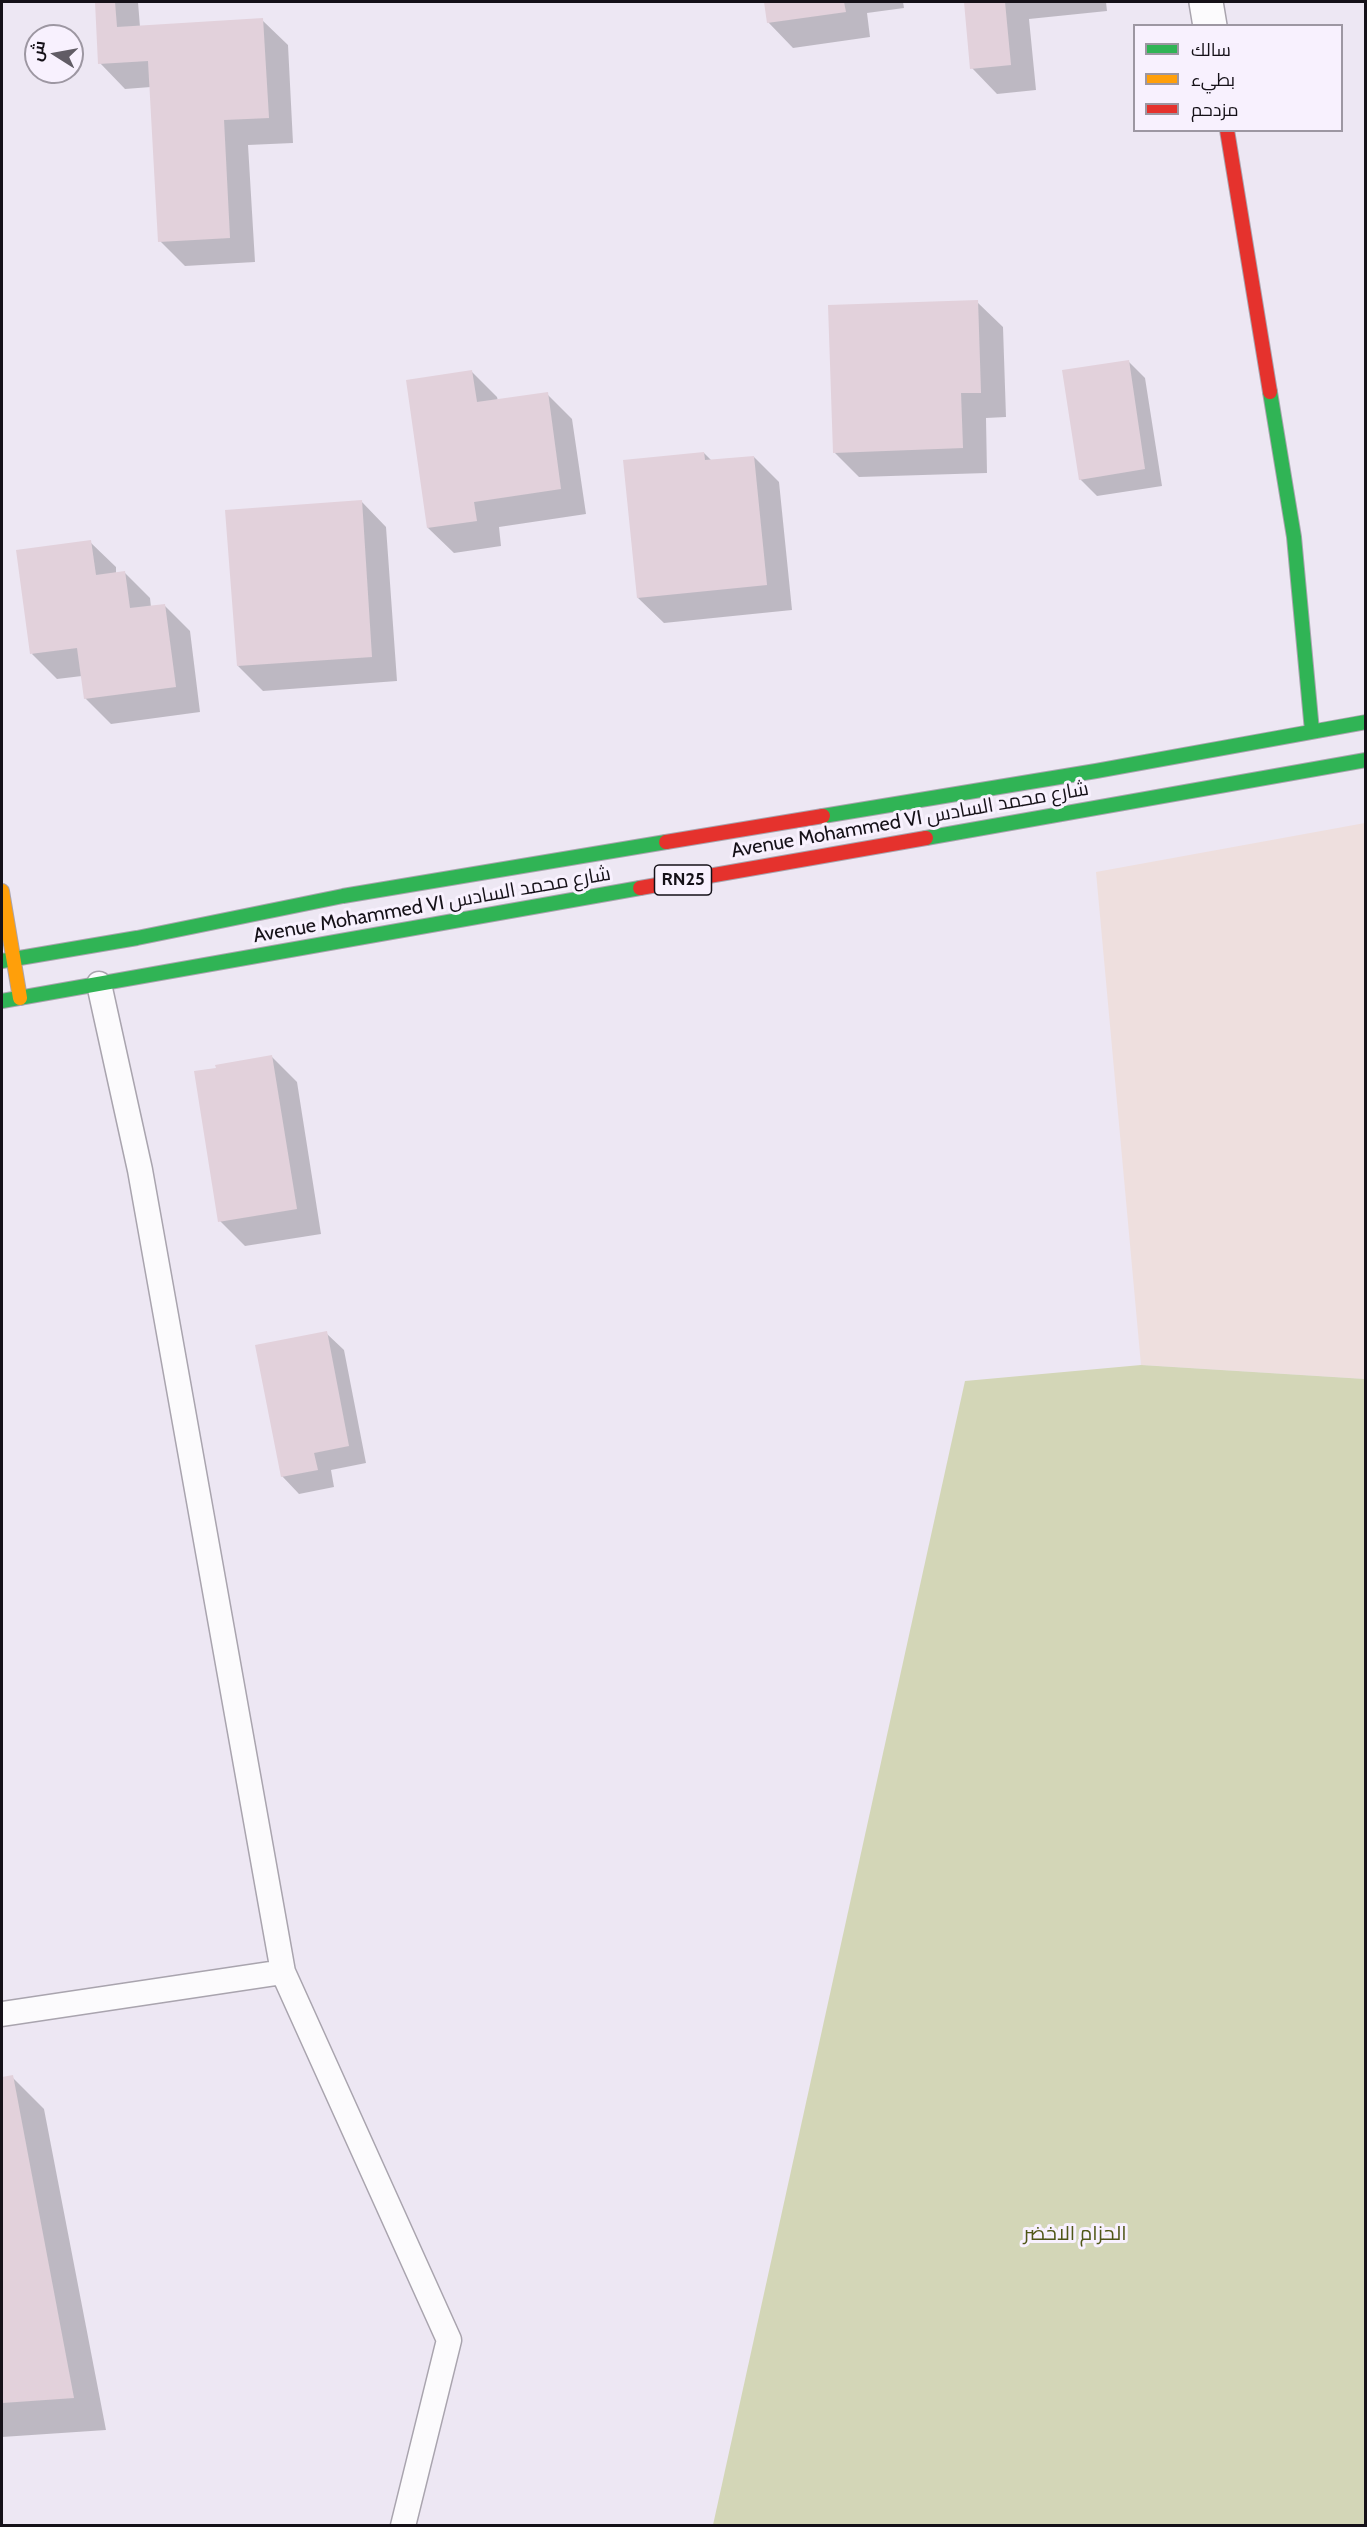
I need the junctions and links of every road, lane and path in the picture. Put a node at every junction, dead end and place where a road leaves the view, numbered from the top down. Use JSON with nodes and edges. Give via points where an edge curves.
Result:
{"nodes":[{"id":1,"x":1206,"y":2,"type":"edge"},
{"id":2,"x":1210,"y":24,"type":"edge"},
{"id":3,"x":1227,"y":132,"type":"edge"},
{"id":4,"x":1365,"y":722,"type":"edge"},
{"id":5,"x":1312,"y":731,"type":"junction"},
{"id":6,"x":1365,"y":760,"type":"edge"},
{"id":7,"x":2,"y":891,"type":"edge"},
{"id":8,"x":7,"y":960,"type":"edge"},
{"id":9,"x":99,"y":984,"type":"junction"},
{"id":10,"x":20,"y":998,"type":"junction"},
{"id":11,"x":2,"y":1001,"type":"edge"},
{"id":12,"x":283,"y":1972,"type":"junction"},
{"id":13,"x":2,"y":2014,"type":"edge"},
{"id":14,"x":403,"y":2526,"type":"edge"}],
"edges":[{"from":1,"to":2,"type":"street"},
{"from":3,"to":5,"type":"main road","via":[[1294,537]]},
{"from":4,"to":5,"type":"main road","name":"Avenue Mohammed VI شارع محمد السادس","number":"RN25"},
{"from":5,"to":8,"type":"main road","name":"Avenue Mohammed VI شارع محمد السادس","number":"RN25","via":[[1096,771],[343,896]]},
{"from":6,"to":9,"type":"main road","name":"Avenue Mohammed VI شارع محمد السادس","number":"RN25"},
{"from":7,"to":8,"type":"main road"},
{"from":8,"to":10,"type":"main road"},
{"from":9,"to":10,"type":"main road","name":"Avenue Mohammed VI شارع محمد السادس","number":"RN25"},
{"from":9,"to":12,"type":"lane","via":[[140,1170]]},
{"from":10,"to":11,"type":"main road","name":"Avenue Mohammed VI شارع محمد السادس","number":"RN25"},
{"from":12,"to":13,"type":"lane"},
{"from":12,"to":14,"type":"lane","via":[[448,2340]]}]}
